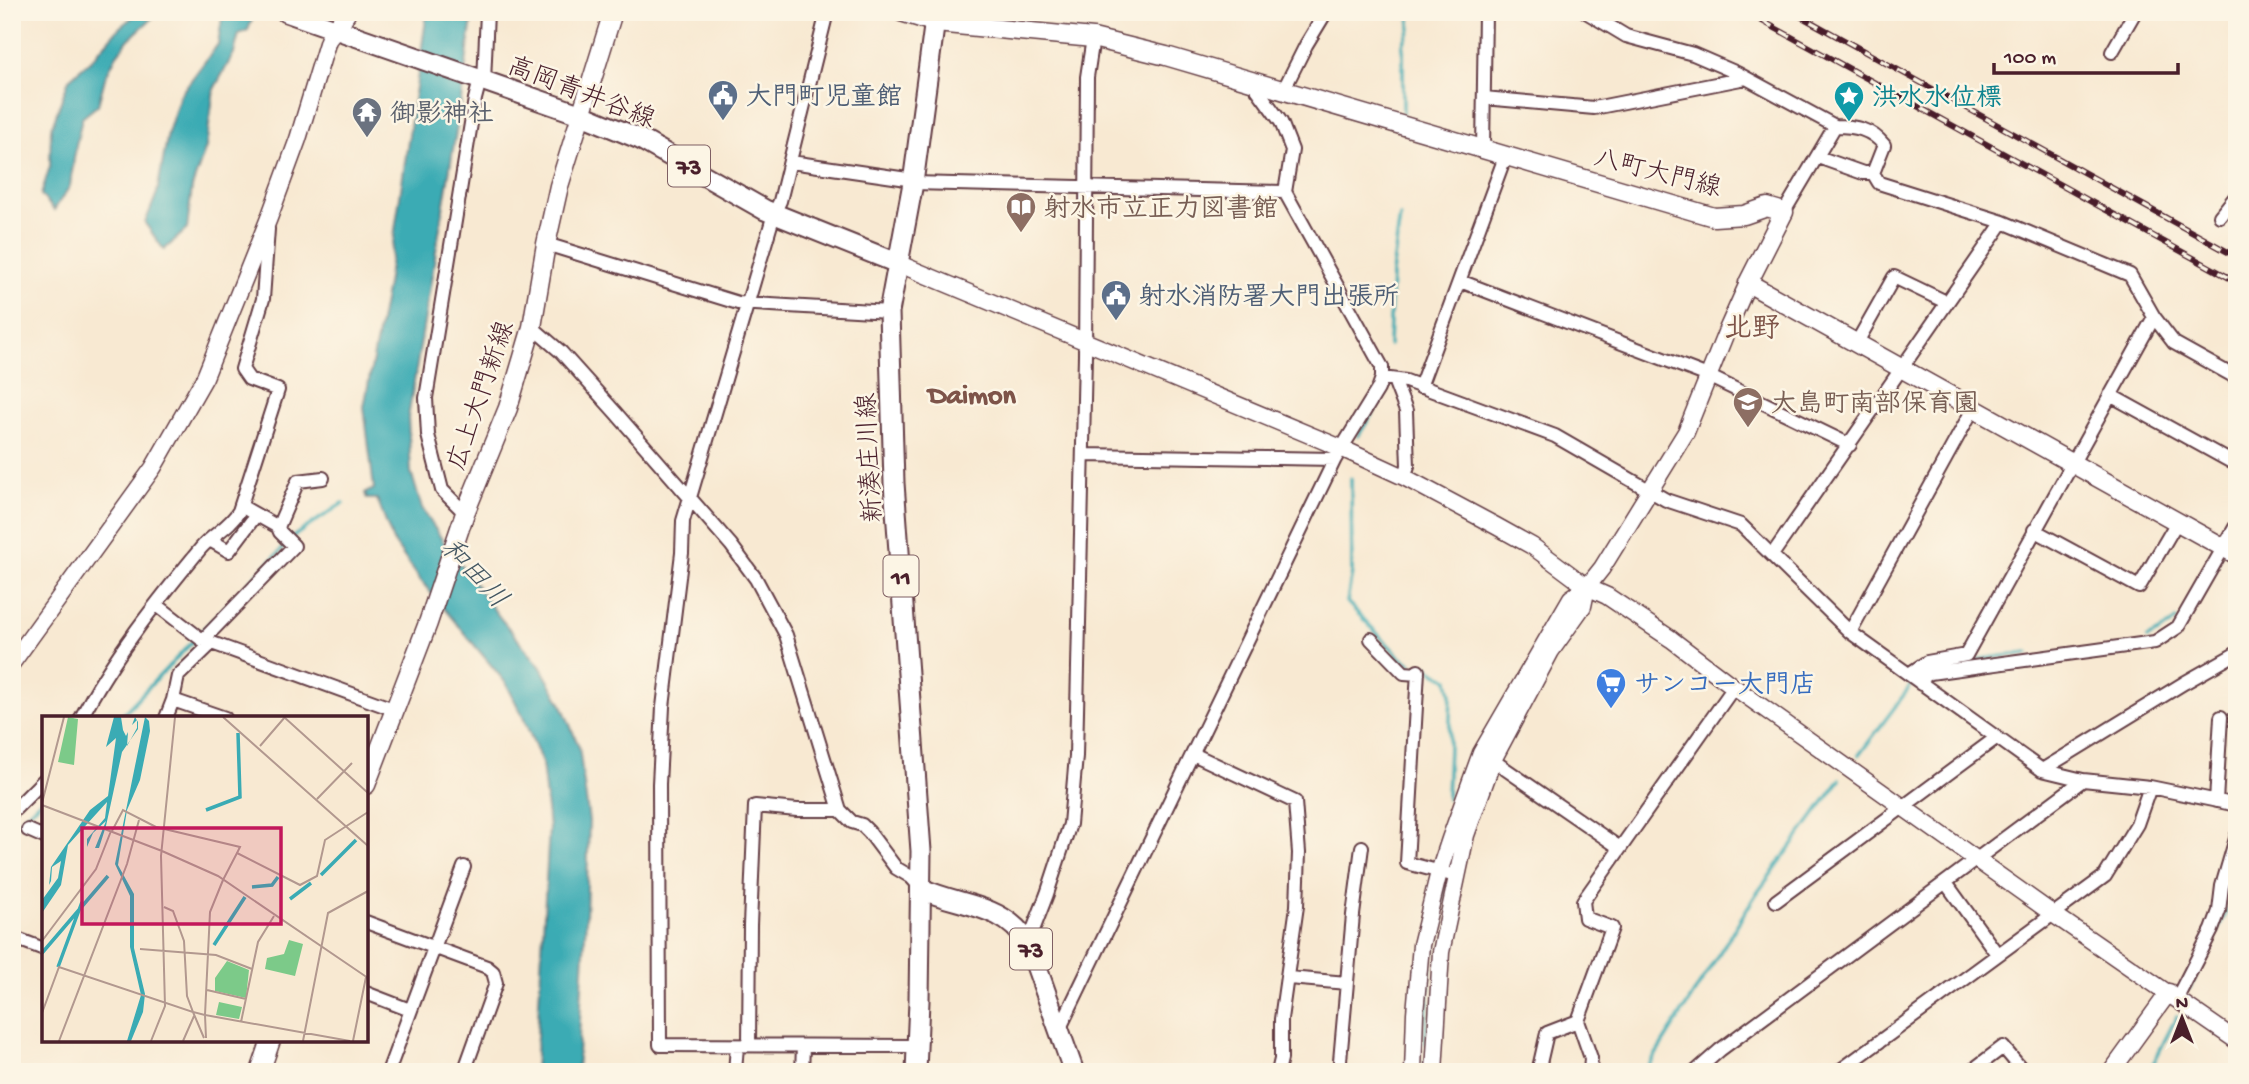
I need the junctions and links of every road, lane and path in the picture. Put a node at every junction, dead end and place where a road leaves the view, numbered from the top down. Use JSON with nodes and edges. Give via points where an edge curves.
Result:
{"nodes":[{"id":1,"x":286,"y":12,"type":"edge"},
{"id":2,"x":347,"y":12,"type":"edge"},
{"id":3,"x":487,"y":12,"type":"edge"},
{"id":4,"x":613,"y":12,"type":"edge"},
{"id":5,"x":827,"y":12,"type":"edge"},
{"id":6,"x":901,"y":12,"type":"edge"},
{"id":7,"x":1326,"y":12,"type":"edge"},
{"id":8,"x":1485,"y":12,"type":"edge"},
{"id":9,"x":1586,"y":12,"type":"edge"},
{"id":10,"x":2135,"y":12,"type":"edge"},
{"id":11,"x":936,"y":18,"type":"edge"},
{"id":12,"x":328,"y":24,"type":"edge"},
{"id":13,"x":1093,"y":38,"type":"junction"},
{"id":14,"x":2112,"y":52,"type":"dead end"},
{"id":15,"x":1746,"y":78,"type":"junction"},
{"id":16,"x":480,"y":80,"type":"junction"},
{"id":17,"x":1252,"y":82,"type":"junction"},
{"id":18,"x":1283,"y":91,"type":"junction"},
{"id":19,"x":1484,"y":97,"type":"junction"},
{"id":20,"x":582,"y":115,"type":"junction"},
{"id":21,"x":1835,"y":126,"type":"junction"},
{"id":22,"x":1483,"y":149,"type":"junction"},
{"id":23,"x":1505,"y":157,"type":"junction"},
{"id":24,"x":1818,"y":157,"type":"junction"},
{"id":25,"x":791,"y":162,"type":"junction"},
{"id":26,"x":1872,"y":173,"type":"junction"},
{"id":27,"x":913,"y":181,"type":"junction"},
{"id":28,"x":1087,"y":189,"type":"junction"},
{"id":29,"x":1284,"y":192,"type":"junction"},
{"id":30,"x":2237,"y":195,"type":"edge"},
{"id":31,"x":1784,"y":212,"type":"junction"},
{"id":32,"x":774,"y":214,"type":"junction"},
{"id":33,"x":2220,"y":216,"type":"dead end"},
{"id":34,"x":269,"y":218,"type":"junction"},
{"id":35,"x":2003,"y":222,"type":"junction"},
{"id":36,"x":546,"y":244,"type":"junction"},
{"id":37,"x":897,"y":263,"type":"junction"},
{"id":38,"x":1461,"y":281,"type":"junction"},
{"id":39,"x":1748,"y":283,"type":"junction"},
{"id":40,"x":1946,"y":302,"type":"junction"},
{"id":41,"x":748,"y":305,"type":"junction"},
{"id":42,"x":889,"y":312,"type":"junction"},
{"id":43,"x":2154,"y":317,"type":"junction"},
{"id":44,"x":532,"y":327,"type":"junction"},
{"id":45,"x":1085,"y":343,"type":"junction"},
{"id":46,"x":1856,"y":344,"type":"junction"},
{"id":47,"x":1902,"y":369,"type":"junction"},
{"id":48,"x":1708,"y":376,"type":"junction"},
{"id":49,"x":2237,"y":378,"type":"edge"},
{"id":50,"x":1388,"y":379,"type":"junction"},
{"id":51,"x":1420,"y":387,"type":"junction"},
{"id":52,"x":2110,"y":395,"type":"junction"},
{"id":53,"x":1973,"y":410,"type":"junction"},
{"id":54,"x":1850,"y":445,"type":"junction"},
{"id":55,"x":1338,"y":453,"type":"junction"},
{"id":56,"x":1083,"y":455,"type":"junction"},
{"id":57,"x":2072,"y":464,"type":"junction"},
{"id":58,"x":2237,"y":465,"type":"edge"},
{"id":59,"x":1404,"y":477,"type":"junction"},
{"id":60,"x":323,"y":478,"type":"dead end"},
{"id":61,"x":1651,"y":492,"type":"junction"},
{"id":62,"x":689,"y":497,"type":"junction"},
{"id":63,"x":241,"y":506,"type":"junction"},
{"id":64,"x":257,"y":515,"type":"junction"},
{"id":65,"x":464,"y":520,"type":"junction"},
{"id":66,"x":2178,"y":522,"type":"junction"},
{"id":67,"x":2237,"y":524,"type":"edge"},
{"id":68,"x":278,"y":527,"type":"junction"},
{"id":69,"x":2034,"y":530,"type":"junction"},
{"id":70,"x":210,"y":540,"type":"junction"},
{"id":71,"x":2230,"y":551,"type":"edge"},
{"id":72,"x":1772,"y":555,"type":"junction"},
{"id":73,"x":1587,"y":587,"type":"junction"},
{"id":74,"x":157,"y":605,"type":"junction"},
{"id":75,"x":1850,"y":632,"type":"junction"},
{"id":76,"x":202,"y":638,"type":"junction"},
{"id":77,"x":1371,"y":639,"type":"dead end"},
{"id":78,"x":2237,"y":653,"type":"edge"},
{"id":79,"x":12,"y":663,"type":"edge"},
{"id":80,"x":1909,"y":674,"type":"junction"},
{"id":81,"x":1922,"y":684,"type":"junction"},
{"id":82,"x":1734,"y":687,"type":"junction"},
{"id":83,"x":173,"y":700,"type":"junction"},
{"id":84,"x":393,"y":709,"type":"junction"},
{"id":85,"x":82,"y":716,"type":"edge"},
{"id":86,"x":167,"y":716,"type":"edge"},
{"id":87,"x":219,"y":716,"type":"edge"},
{"id":88,"x":2221,"y":717,"type":"dead end"},
{"id":89,"x":1996,"y":738,"type":"junction"},
{"id":90,"x":1193,"y":754,"type":"junction"},
{"id":91,"x":1487,"y":757,"type":"junction"},
{"id":92,"x":2042,"y":770,"type":"junction"},
{"id":93,"x":368,"y":779,"type":"edge"},
{"id":94,"x":2083,"y":779,"type":"junction"},
{"id":95,"x":42,"y":781,"type":"edge"},
{"id":96,"x":2150,"y":787,"type":"junction"},
{"id":97,"x":2216,"y":801,"type":"junction"},
{"id":98,"x":2237,"y":805,"type":"edge"},
{"id":99,"x":1902,"y":807,"type":"junction"},
{"id":100,"x":840,"y":810,"type":"junction"},
{"id":101,"x":12,"y":812,"type":"edge"},
{"id":102,"x":28,"y":830,"type":"dead end"},
{"id":103,"x":42,"y":835,"type":"edge"},
{"id":104,"x":2237,"y":835,"type":"edge"},
{"id":105,"x":1362,"y":848,"type":"dead end"},
{"id":106,"x":1620,"y":848,"type":"junction"},
{"id":107,"x":1977,"y":859,"type":"junction"},
{"id":108,"x":464,"y":867,"type":"dead end"},
{"id":109,"x":1439,"y":872,"type":"junction"},
{"id":110,"x":1455,"y":876,"type":"junction"},
{"id":111,"x":1946,"y":883,"type":"junction"},
{"id":112,"x":922,"y":889,"type":"junction"},
{"id":113,"x":1776,"y":901,"type":"dead end"},
{"id":114,"x":2053,"y":914,"type":"junction"},
{"id":115,"x":368,"y":923,"type":"edge"},
{"id":116,"x":12,"y":937,"type":"edge"},
{"id":117,"x":1028,"y":943,"type":"junction"},
{"id":118,"x":42,"y":947,"type":"edge"},
{"id":119,"x":433,"y":947,"type":"junction"},
{"id":120,"x":1997,"y":954,"type":"junction"},
{"id":121,"x":1289,"y":978,"type":"junction"},
{"id":122,"x":1347,"y":983,"type":"junction"},
{"id":123,"x":368,"y":994,"type":"edge"},
{"id":124,"x":2173,"y":995,"type":"junction"},
{"id":125,"x":410,"y":1010,"type":"junction"},
{"id":126,"x":1578,"y":1021,"type":"junction"},
{"id":127,"x":1060,"y":1028,"type":"junction"},
{"id":128,"x":2237,"y":1041,"type":"edge"},
{"id":129,"x":270,"y":1042,"type":"edge"},
{"id":130,"x":743,"y":1046,"type":"junction"},
{"id":131,"x":803,"y":1046,"type":"junction"},
{"id":132,"x":916,"y":1046,"type":"junction"},
{"id":133,"x":260,"y":1072,"type":"edge"},
{"id":134,"x":388,"y":1072,"type":"edge"},
{"id":135,"x":464,"y":1072,"type":"edge"},
{"id":136,"x":735,"y":1072,"type":"edge"},
{"id":137,"x":803,"y":1072,"type":"edge"},
{"id":138,"x":916,"y":1072,"type":"edge"},
{"id":139,"x":1074,"y":1072,"type":"edge"},
{"id":140,"x":1278,"y":1072,"type":"edge"},
{"id":141,"x":1339,"y":1072,"type":"edge"},
{"id":142,"x":1413,"y":1072,"type":"edge"},
{"id":143,"x":1434,"y":1072,"type":"edge"},
{"id":144,"x":1538,"y":1072,"type":"edge"},
{"id":145,"x":1590,"y":1072,"type":"edge"},
{"id":146,"x":1695,"y":1072,"type":"edge"},
{"id":147,"x":1839,"y":1072,"type":"edge"},
{"id":148,"x":1970,"y":1072,"type":"edge"},
{"id":149,"x":2024,"y":1072,"type":"edge"},
{"id":150,"x":2111,"y":1072,"type":"edge"}],
"edges":[{"from":1,"to":12,"type":"main road","number":"73"},
{"from":2,"to":12,"type":"main road"},
{"from":3,"to":16,"type":"street"},
{"from":4,"to":20,"type":"main road","name":"広上大門新線"},
{"from":5,"to":25,"type":"street"},
{"from":6,"to":11,"type":"main road","name":"八町大門線"},
{"from":7,"to":18,"type":"street"},
{"from":8,"to":19,"type":"street"},
{"from":9,"to":15,"type":"street","via":[[1626,36],[1693,54]]},
{"from":10,"to":14,"type":"street"},
{"from":11,"to":13,"type":"main road","name":"八町大門線"},
{"from":11,"to":27,"type":"main road","name":"新湊庄川線","number":"11"},
{"from":12,"to":16,"type":"main road","name":"高岡青井谷線","number":"73","via":[[366,42]]},
{"from":12,"to":34,"type":"street","via":[[328,40],[304,119]]},
{"from":13,"to":17,"type":"main road","name":"八町大門線"},
{"from":13,"to":28,"type":"street","via":[[1087,77]]},
{"from":15,"to":19,"type":"street","via":[[1594,108]]},
{"from":15,"to":21,"type":"street"},
{"from":16,"to":20,"type":"main road","name":"高岡青井谷線","number":"73"},
{"from":16,"to":65,"type":"street","via":[[426,398],[428,435],[442,491]]},
{"from":17,"to":18,"type":"main road","name":"八町大門線"},
{"from":17,"to":29,"type":"street","via":[[1281,122],[1292,150]]},
{"from":18,"to":22,"type":"main road","name":"八町大門線"},
{"from":19,"to":22,"type":"street"},
{"from":20,"to":32,"type":"main road","name":"高岡青井谷線","number":"73","via":[[640,139]]},
{"from":20,"to":36,"type":"main road","name":"広上大門新線"},
{"from":21,"to":24,"type":"street"},
{"from":21,"to":26,"type":"street","via":[[1875,134],[1884,145]]},
{"from":22,"to":23,"type":"main road","name":"八町大門線"},
{"from":23,"to":31,"type":"main road","name":"八町大門線","via":[[1714,217],[1744,215],[1767,206]]},
{"from":23,"to":38,"type":"street"},
{"from":24,"to":26,"type":"street"},
{"from":24,"to":31,"type":"street"},
{"from":25,"to":27,"type":"street"},
{"from":25,"to":32,"type":"street"},
{"from":26,"to":35,"type":"street","via":[[1879,183]]},
{"from":27,"to":28,"type":"street"},
{"from":27,"to":37,"type":"main road","name":"新湊庄川線","number":"11"},
{"from":28,"to":29,"type":"street"},
{"from":28,"to":45,"type":"street"},
{"from":29,"to":50,"type":"street"},
{"from":30,"to":33,"type":"street"},
{"from":31,"to":39,"type":"main road"},
{"from":32,"to":37,"type":"main road","name":"高岡青井谷線","number":"73"},
{"from":32,"to":41,"type":"street"},
{"from":34,"to":63,"type":"street","via":[[263,299],[242,369],[248,379],[278,390]]},
{"from":34,"to":79,"type":"street","via":[[205,377],[160,457]]},
{"from":35,"to":40,"type":"street"},
{"from":35,"to":43,"type":"street","via":[[2130,275]]},
{"from":36,"to":41,"type":"street"},
{"from":36,"to":44,"type":"main road","name":"広上大門新線"},
{"from":37,"to":42,"type":"main road","name":"新湊庄川線","number":"11"},
{"from":37,"to":45,"type":"street"},
{"from":38,"to":48,"type":"street"},
{"from":38,"to":51,"type":"street"},
{"from":39,"to":46,"type":"main road"},
{"from":39,"to":48,"type":"street"},
{"from":40,"to":46,"type":"street","via":[[1894,276]]},
{"from":40,"to":47,"type":"street"},
{"from":41,"to":42,"type":"street"},
{"from":41,"to":62,"type":"street"},
{"from":42,"to":112,"type":"main road","name":"新湊庄川線","number":"11","via":[[894,483]]},
{"from":43,"to":49,"type":"street","via":[[2174,343]]},
{"from":43,"to":52,"type":"street"},
{"from":44,"to":62,"type":"street","via":[[561,352]]},
{"from":44,"to":65,"type":"main road","name":"広上大門新線","via":[[508,408]]},
{"from":45,"to":55,"type":"street"},
{"from":45,"to":56,"type":"street"},
{"from":46,"to":47,"type":"main road"},
{"from":47,"to":53,"type":"main road"},
{"from":47,"to":54,"type":"street"},
{"from":48,"to":54,"type":"street"},
{"from":48,"to":61,"type":"street","via":[[1686,432]]},
{"from":50,"to":51,"type":"street"},
{"from":50,"to":55,"type":"street"},
{"from":50,"to":59,"type":"street","via":[[1406,411],[1408,466]]},
{"from":51,"to":61,"type":"street","via":[[1555,436]]},
{"from":52,"to":57,"type":"street"},
{"from":52,"to":58,"type":"street"},
{"from":53,"to":57,"type":"main road"},
{"from":53,"to":75,"type":"street"},
{"from":54,"to":72,"type":"street"},
{"from":55,"to":56,"type":"street"},
{"from":55,"to":59,"type":"street"},
{"from":55,"to":90,"type":"street"},
{"from":56,"to":117,"type":"street","via":[[1076,756],[1070,824]]},
{"from":57,"to":66,"type":"main road"},
{"from":57,"to":69,"type":"street"},
{"from":59,"to":73,"type":"street","via":[[1532,546]]},
{"from":60,"to":68,"type":"street","via":[[298,481]]},
{"from":61,"to":72,"type":"street","via":[[1741,525]]},
{"from":61,"to":73,"type":"street"},
{"from":62,"to":100,"type":"street","via":[[756,579],[786,635]]},
{"from":62,"to":130,"type":"street","via":[[663,707],[660,1045]]},
{"from":63,"to":64,"type":"street"},
{"from":63,"to":70,"type":"street","via":[[232,523]]},
{"from":64,"to":68,"type":"street"},
{"from":64,"to":70,"type":"street","via":[[229,551]]},
{"from":65,"to":84,"type":"main road","name":"広上大門新線"},
{"from":66,"to":69,"type":"street","via":[[2139,587]]},
{"from":66,"to":71,"type":"main road"},
{"from":67,"to":71,"type":"street"},
{"from":68,"to":76,"type":"street","via":[[294,546]]},
{"from":69,"to":80,"type":"street","via":[[1966,655],[1927,662]]},
{"from":70,"to":74,"type":"street"},
{"from":71,"to":81,"type":"street","via":[[2178,627],[2155,642],[1930,673]]},
{"from":72,"to":75,"type":"street"},
{"from":73,"to":82,"type":"street","via":[[1649,624]]},
{"from":73,"to":91,"type":"street","via":[[1583,606]]},
{"from":74,"to":76,"type":"street"},
{"from":74,"to":85,"type":"street","via":[[100,681]]},
{"from":75,"to":80,"type":"street"},
{"from":76,"to":83,"type":"street","via":[[178,676]]},
{"from":76,"to":84,"type":"street"},
{"from":77,"to":109,"type":"street","via":[[1404,673],[1418,672],[1407,863]]},
{"from":78,"to":92,"type":"street"},
{"from":80,"to":81,"type":"street"},
{"from":81,"to":89,"type":"street"},
{"from":82,"to":99,"type":"street"},
{"from":82,"to":106,"type":"street"},
{"from":83,"to":86,"type":"street"},
{"from":83,"to":87,"type":"street"},
{"from":84,"to":93,"type":"main road","name":"広上大門新線"},
{"from":88,"to":97,"type":"street"},
{"from":89,"to":92,"type":"street"},
{"from":89,"to":99,"type":"street"},
{"from":90,"to":121,"type":"street","via":[[1295,802],[1299,853]]},
{"from":90,"to":127,"type":"street"},
{"from":91,"to":106,"type":"street"},
{"from":91,"to":109,"type":"street"},
{"from":91,"to":110,"type":"street"},
{"from":92,"to":94,"type":"street"},
{"from":94,"to":96,"type":"street"},
{"from":94,"to":107,"type":"street"},
{"from":95,"to":101,"type":"street"},
{"from":96,"to":97,"type":"street"},
{"from":96,"to":114,"type":"street","via":[[2137,824],[2105,876]]},
{"from":97,"to":98,"type":"street"},
{"from":99,"to":107,"type":"street"},
{"from":99,"to":113,"type":"street"},
{"from":100,"to":112,"type":"street","via":[[869,832],[896,868]]},
{"from":100,"to":130,"type":"street","via":[[755,806]]},
{"from":102,"to":103,"type":"street"},
{"from":104,"to":124,"type":"street","via":[[2216,920]]},
{"from":105,"to":122,"type":"street"},
{"from":106,"to":126,"type":"street","via":[[1583,901],[1585,918],[1612,928]]},
{"from":107,"to":111,"type":"street"},
{"from":107,"to":114,"type":"street"},
{"from":108,"to":119,"type":"street"},
{"from":109,"to":110,"type":"street"},
{"from":109,"to":142,"type":"street","via":[[1421,945]]},
{"from":110,"to":143,"type":"street","via":[[1441,952]]},
{"from":111,"to":120,"type":"street"},
{"from":111,"to":146,"type":"street"},
{"from":112,"to":117,"type":"main road","number":"73","via":[[998,914],[1019,928]]},
{"from":112,"to":132,"type":"main road","name":"新湊庄川線","number":"11"},
{"from":114,"to":120,"type":"street"},
{"from":114,"to":124,"type":"street"},
{"from":115,"to":119,"type":"street"},
{"from":116,"to":118,"type":"street"},
{"from":117,"to":127,"type":"main road","number":"73"},
{"from":119,"to":125,"type":"street"},
{"from":119,"to":135,"type":"street","via":[[487,967],[496,983]]},
{"from":120,"to":147,"type":"street"},
{"from":121,"to":122,"type":"street"},
{"from":121,"to":140,"type":"street"},
{"from":122,"to":141,"type":"street"},
{"from":123,"to":125,"type":"street"},
{"from":124,"to":128,"type":"street"},
{"from":124,"to":150,"type":"street"},
{"from":125,"to":134,"type":"street"},
{"from":126,"to":144,"type":"street","via":[[1547,1033]]},
{"from":126,"to":145,"type":"street","via":[[1591,1058]]},
{"from":127,"to":139,"type":"main road","number":"73"},
{"from":129,"to":133,"type":"main road"},
{"from":130,"to":131,"type":"street"},
{"from":130,"to":136,"type":"street"},
{"from":131,"to":132,"type":"street"},
{"from":131,"to":137,"type":"street"},
{"from":132,"to":138,"type":"main road","name":"新湊庄川線","number":"11"},
{"from":148,"to":149,"type":"street","via":[[2003,1047]]}]}
